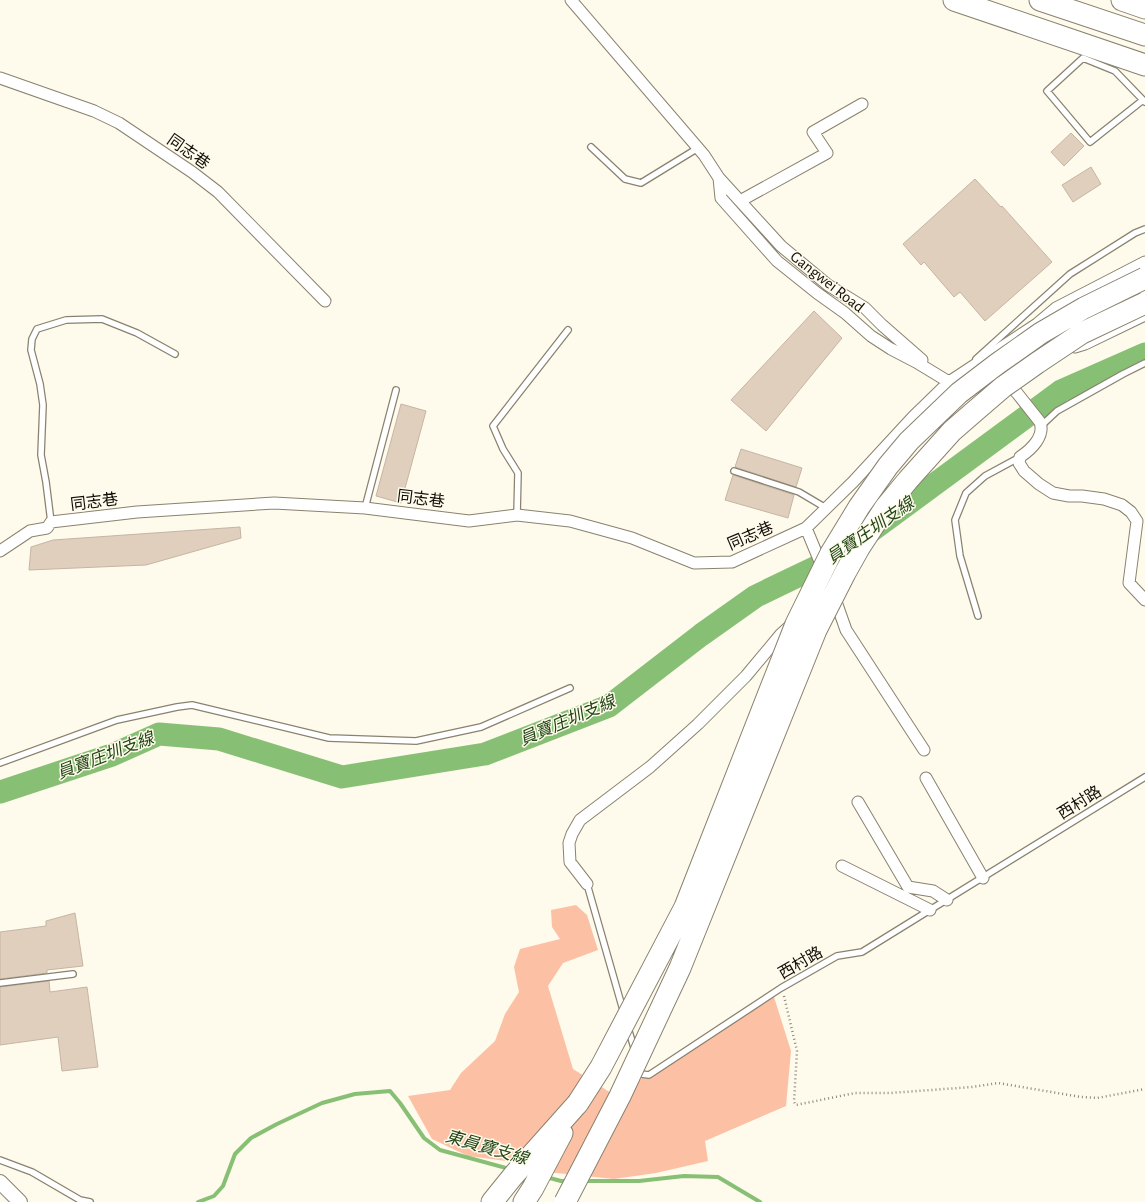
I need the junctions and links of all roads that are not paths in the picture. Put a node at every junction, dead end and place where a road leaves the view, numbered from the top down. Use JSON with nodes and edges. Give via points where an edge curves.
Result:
{"nodes":[{"id":1,"x":571,"y":0,"type":"edge"},
{"id":2,"x":954,"y":0,"type":"edge"},
{"id":3,"x":1040,"y":0,"type":"edge"},
{"id":4,"x":1122,"y":0,"type":"edge"},
{"id":5,"x":1145,"y":8,"type":"edge"},
{"id":6,"x":1145,"y":35,"type":"edge"},
{"id":7,"x":1145,"y":65,"type":"edge"},
{"id":8,"x":0,"y":78,"type":"edge"},
{"id":9,"x":1144,"y":101,"type":"edge"},
{"id":10,"x":862,"y":104,"type":"dead end"},
{"id":11,"x":591,"y":147,"type":"dead end"},
{"id":12,"x":698,"y":148,"type":"junction"},
{"id":13,"x":719,"y":178,"type":"junction"},
{"id":14,"x":740,"y":201,"type":"junction"},
{"id":15,"x":1145,"y":229,"type":"edge"},
{"id":16,"x":1145,"y":262,"type":"edge"},
{"id":17,"x":1145,"y":278,"type":"edge"},
{"id":18,"x":325,"y":301,"type":"dead end"},
{"id":19,"x":1145,"y":303,"type":"edge"},
{"id":20,"x":1145,"y":315,"type":"edge"},
{"id":21,"x":1037,"y":324,"type":"junction"},
{"id":22,"x":568,"y":330,"type":"dead end"},
{"id":23,"x":175,"y":354,"type":"dead end"},
{"id":24,"x":984,"y":359,"type":"junction"},
{"id":25,"x":1145,"y":363,"type":"edge"},
{"id":26,"x":949,"y":382,"type":"junction"},
{"id":27,"x":396,"y":390,"type":"dead end"},
{"id":28,"x":1041,"y":424,"type":"junction"},
{"id":29,"x":1020,"y":457,"type":"junction"},
{"id":30,"x":734,"y":471,"type":"dead end"},
{"id":31,"x":365,"y":508,"type":"junction"},
{"id":32,"x":826,"y":508,"type":"junction"},
{"id":33,"x":517,"y":515,"type":"junction"},
{"id":34,"x":51,"y":522,"type":"junction"},
{"id":35,"x":806,"y":528,"type":"junction"},
{"id":36,"x":0,"y":551,"type":"edge"},
{"id":37,"x":831,"y":588,"type":"junction"},
{"id":38,"x":1145,"y":600,"type":"edge"},
{"id":39,"x":978,"y":616,"type":"dead end"},
{"id":40,"x":570,"y":688,"type":"dead end"},
{"id":41,"x":924,"y":750,"type":"dead end"},
{"id":42,"x":0,"y":763,"type":"edge"},
{"id":43,"x":1145,"y":777,"type":"edge"},
{"id":44,"x":926,"y":778,"type":"dead end"},
{"id":45,"x":858,"y":802,"type":"dead end"},
{"id":46,"x":842,"y":866,"type":"dead end"},
{"id":47,"x":983,"y":878,"type":"junction"},
{"id":48,"x":587,"y":884,"type":"joint"},
{"id":49,"x":947,"y":900,"type":"junction"},
{"id":50,"x":930,"y":910,"type":"junction"},
{"id":51,"x":74,"y":974,"type":"dead end"},
{"id":52,"x":0,"y":983,"type":"edge"},
{"id":53,"x":578,"y":1103,"type":"junction"},
{"id":54,"x":0,"y":1160,"type":"edge"},
{"id":55,"x":0,"y":1182,"type":"edge"},
{"id":56,"x":20,"y":1202,"type":"edge"},
{"id":57,"x":90,"y":1202,"type":"edge"},
{"id":58,"x":492,"y":1202,"type":"edge"},
{"id":59,"x":524,"y":1202,"type":"edge"},
{"id":60,"x":565,"y":1202,"type":"edge"}],
"edges":[{"from":1,"to":12,"type":"street","name":"Gangwei Road"},
{"from":2,"to":7,"type":"highway"},
{"from":3,"to":6,"type":"highway"},
{"from":4,"to":5,"type":"highway"},
{"from":8,"to":18,"type":"street","name":"同志巷","via":[[94,111],[143,138],[218,192]]},
{"from":9,"to":9,"type":"lane","via":[[1115,70],[1083,58],[1048,92],[1090,142]]},
{"from":10,"to":14,"type":"street","via":[[813,132],[827,153]]},
{"from":11,"to":12,"type":"lane","via":[[625,179],[641,183]]},
{"from":12,"to":13,"type":"street","name":"Gangwei Road"},
{"from":13,"to":14,"type":"street"},
{"from":13,"to":26,"type":"street","name":"Gangwei Road","via":[[721,198],[777,261],[871,336]]},
{"from":14,"to":26,"type":"street","via":[[782,246],[828,285],[865,308]]},
{"from":15,"to":26,"type":"lane","via":[[1070,274]]},
{"from":16,"to":21,"type":"street","via":[[1056,308]]},
{"from":17,"to":53,"type":"highway","bridge":true,"via":[[1054,326],[959,393],[909,441],[859,507],[831,553],[796,624],[685,907],[601,1067]]},
{"from":19,"to":60,"type":"highway","bridge":true,"via":[[1082,333],[1020,375],[975,411],[952,431],[908,480],[885,508],[859,548],[816,630],[680,968],[620,1096]]},
{"from":20,"to":21,"type":"street","via":[[1076,347],[1051,339]]},
{"from":21,"to":24,"type":"street"},
{"from":22,"to":33,"type":"lane","via":[[493,426],[503,450],[518,473]]},
{"from":23,"to":34,"type":"lane","via":[[137,333],[102,319],[66,320],[37,329],[32,338],[31,350],[43,405],[41,455]]},
{"from":24,"to":26,"type":"street"},
{"from":24,"to":28,"type":"street","via":[[1017,393]]},
{"from":25,"to":28,"type":"lane","via":[[1057,411]]},
{"from":26,"to":32,"type":"street","name":"同志巷"},
{"from":27,"to":31,"type":"lane"},
{"from":28,"to":29,"type":"street","via":[[1042,434]]},
{"from":29,"to":38,"type":"street","via":[[1019,463],[1024,471],[1053,493],[1104,499],[1122,505],[1131,512],[1137,521],[1129,583]]},
{"from":29,"to":39,"type":"lane","via":[[985,476],[966,493],[956,520],[960,556]]},
{"from":30,"to":32,"type":"lane","via":[[799,492]]},
{"from":31,"to":33,"type":"street","name":"同志巷","via":[[469,521]]},
{"from":31,"to":34,"type":"street","name":"同志巷","via":[[274,504],[137,512]]},
{"from":32,"to":35,"type":"street","name":"同志巷"},
{"from":33,"to":35,"type":"street","name":"同志巷","via":[[570,521],[632,538],[694,563],[732,562]]},
{"from":34,"to":36,"type":"street","name":"同志巷","via":[[47,528],[30,531]]},
{"from":35,"to":37,"type":"street"},
{"from":37,"to":41,"type":"street","via":[[846,630]]},
{"from":37,"to":48,"type":"street","via":[[781,634],[746,676],[698,724],[650,767],[580,820],[569,843],[570,862]]},
{"from":40,"to":42,"type":"lane","via":[[482,726],[416,741],[330,738],[192,705],[176,707],[116,720]]},
{"from":43,"to":47,"type":"lane","name":"西村路"},
{"from":44,"to":47,"type":"street"},
{"from":45,"to":49,"type":"street","via":[[908,887],[933,891]]},
{"from":46,"to":50,"type":"street"},
{"from":47,"to":49,"type":"lane","name":"西村路"},
{"from":48,"to":50,"type":"lane","name":"西村路","via":[[641,1074],[649,1075],[782,988],[837,956],[862,952]]},
{"from":49,"to":50,"type":"lane","name":"西村路"},
{"from":51,"to":52,"type":"lane"},
{"from":53,"to":58,"type":"highway"},
{"from":53,"to":59,"type":"highway"},
{"from":54,"to":57,"type":"lane","via":[[32,1172],[80,1200]]},
{"from":55,"to":56,"type":"street"}]}
